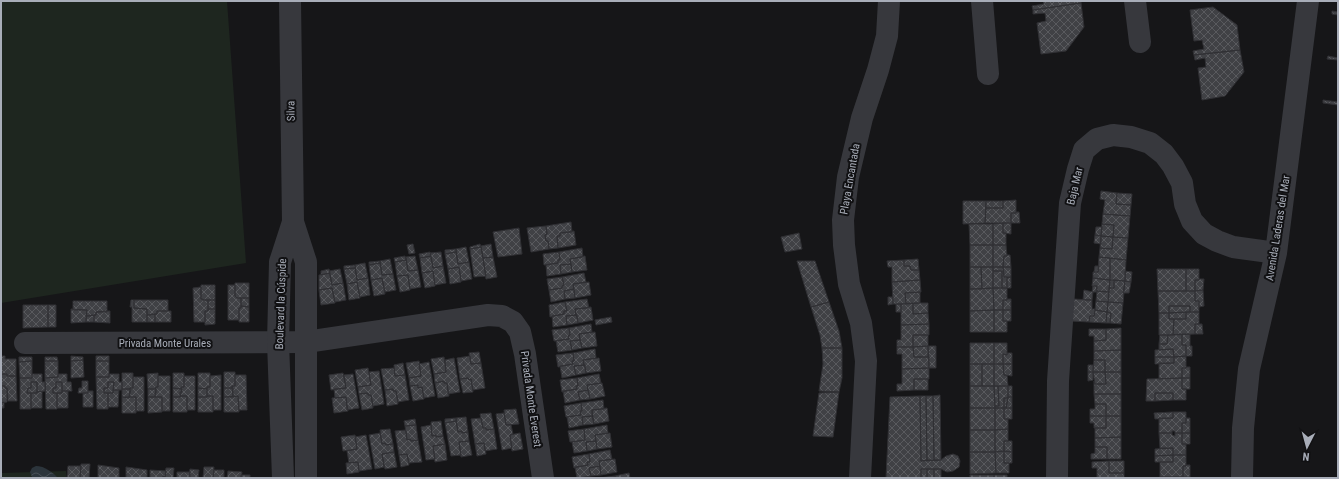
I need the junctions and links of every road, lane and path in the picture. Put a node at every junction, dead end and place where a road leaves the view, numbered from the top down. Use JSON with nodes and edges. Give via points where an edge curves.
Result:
{"nodes":[{"id":1,"x":290,"y":1,"type":"edge"},
{"id":2,"x":889,"y":1,"type":"edge"},
{"id":3,"x":982,"y":1,"type":"edge"},
{"id":4,"x":1135,"y":1,"type":"edge"},
{"id":5,"x":1308,"y":1,"type":"edge"},
{"id":6,"x":1140,"y":42,"type":"dead end"},
{"id":7,"x":988,"y":74,"type":"dead end"},
{"id":8,"x":293,"y":222,"type":"junction"},
{"id":9,"x":1276,"y":252,"type":"junction"},
{"id":10,"x":513,"y":322,"type":"joint"},
{"id":11,"x":278,"y":342,"type":"junction"},
{"id":12,"x":306,"y":342,"type":"junction"},
{"id":13,"x":24,"y":343,"type":"dead end"},
{"id":14,"x":283,"y":478,"type":"edge"},
{"id":15,"x":306,"y":478,"type":"edge"},
{"id":16,"x":543,"y":478,"type":"edge"},
{"id":17,"x":860,"y":478,"type":"edge"},
{"id":18,"x":1057,"y":478,"type":"edge"},
{"id":19,"x":1242,"y":478,"type":"edge"}],
"edges":[{"from":1,"to":8,"type":"street","name":"Silva"},
{"from":2,"to":17,"type":"street","name":"Playa Encantada","via":[[887,36],[862,118],[848,177],[843,220],[849,284],[861,323],[866,361]]},
{"from":3,"to":7,"type":"street"},
{"from":4,"to":6,"type":"street"},
{"from":5,"to":9,"type":"street","name":"Avenida Laderas del Mar"},
{"from":8,"to":11,"type":"street","name":"Boulevard la Cúspide","via":[[280,262]]},
{"from":8,"to":12,"type":"street","name":"Boulevard la Cúspide","via":[[306,262]]},
{"from":9,"to":18,"type":"street","name":"Baja Mar","via":[[1233,246],[1204,234],[1192,221],[1182,184],[1173,166],[1164,154],[1150,143],[1113,135],[1097,138],[1084,150],[1069,211],[1058,381]]},
{"from":9,"to":19,"type":"street","name":"Avenida Laderas del Mar","via":[[1249,369],[1242,428]]},
{"from":10,"to":12,"type":"street","name":"Privada Monte Urales","via":[[502,316],[488,315]]},
{"from":10,"to":16,"type":"street","name":"Privada Monte Everest","via":[[520,332],[526,354]]},
{"from":11,"to":12,"type":"street","name":"Privada Monte Urales"},
{"from":11,"to":13,"type":"street","name":"Privada Monte Urales"},
{"from":11,"to":14,"type":"street","name":"Boulevard la Cúspide"},
{"from":12,"to":15,"type":"street","name":"Boulevard la Cúspide"}]}
